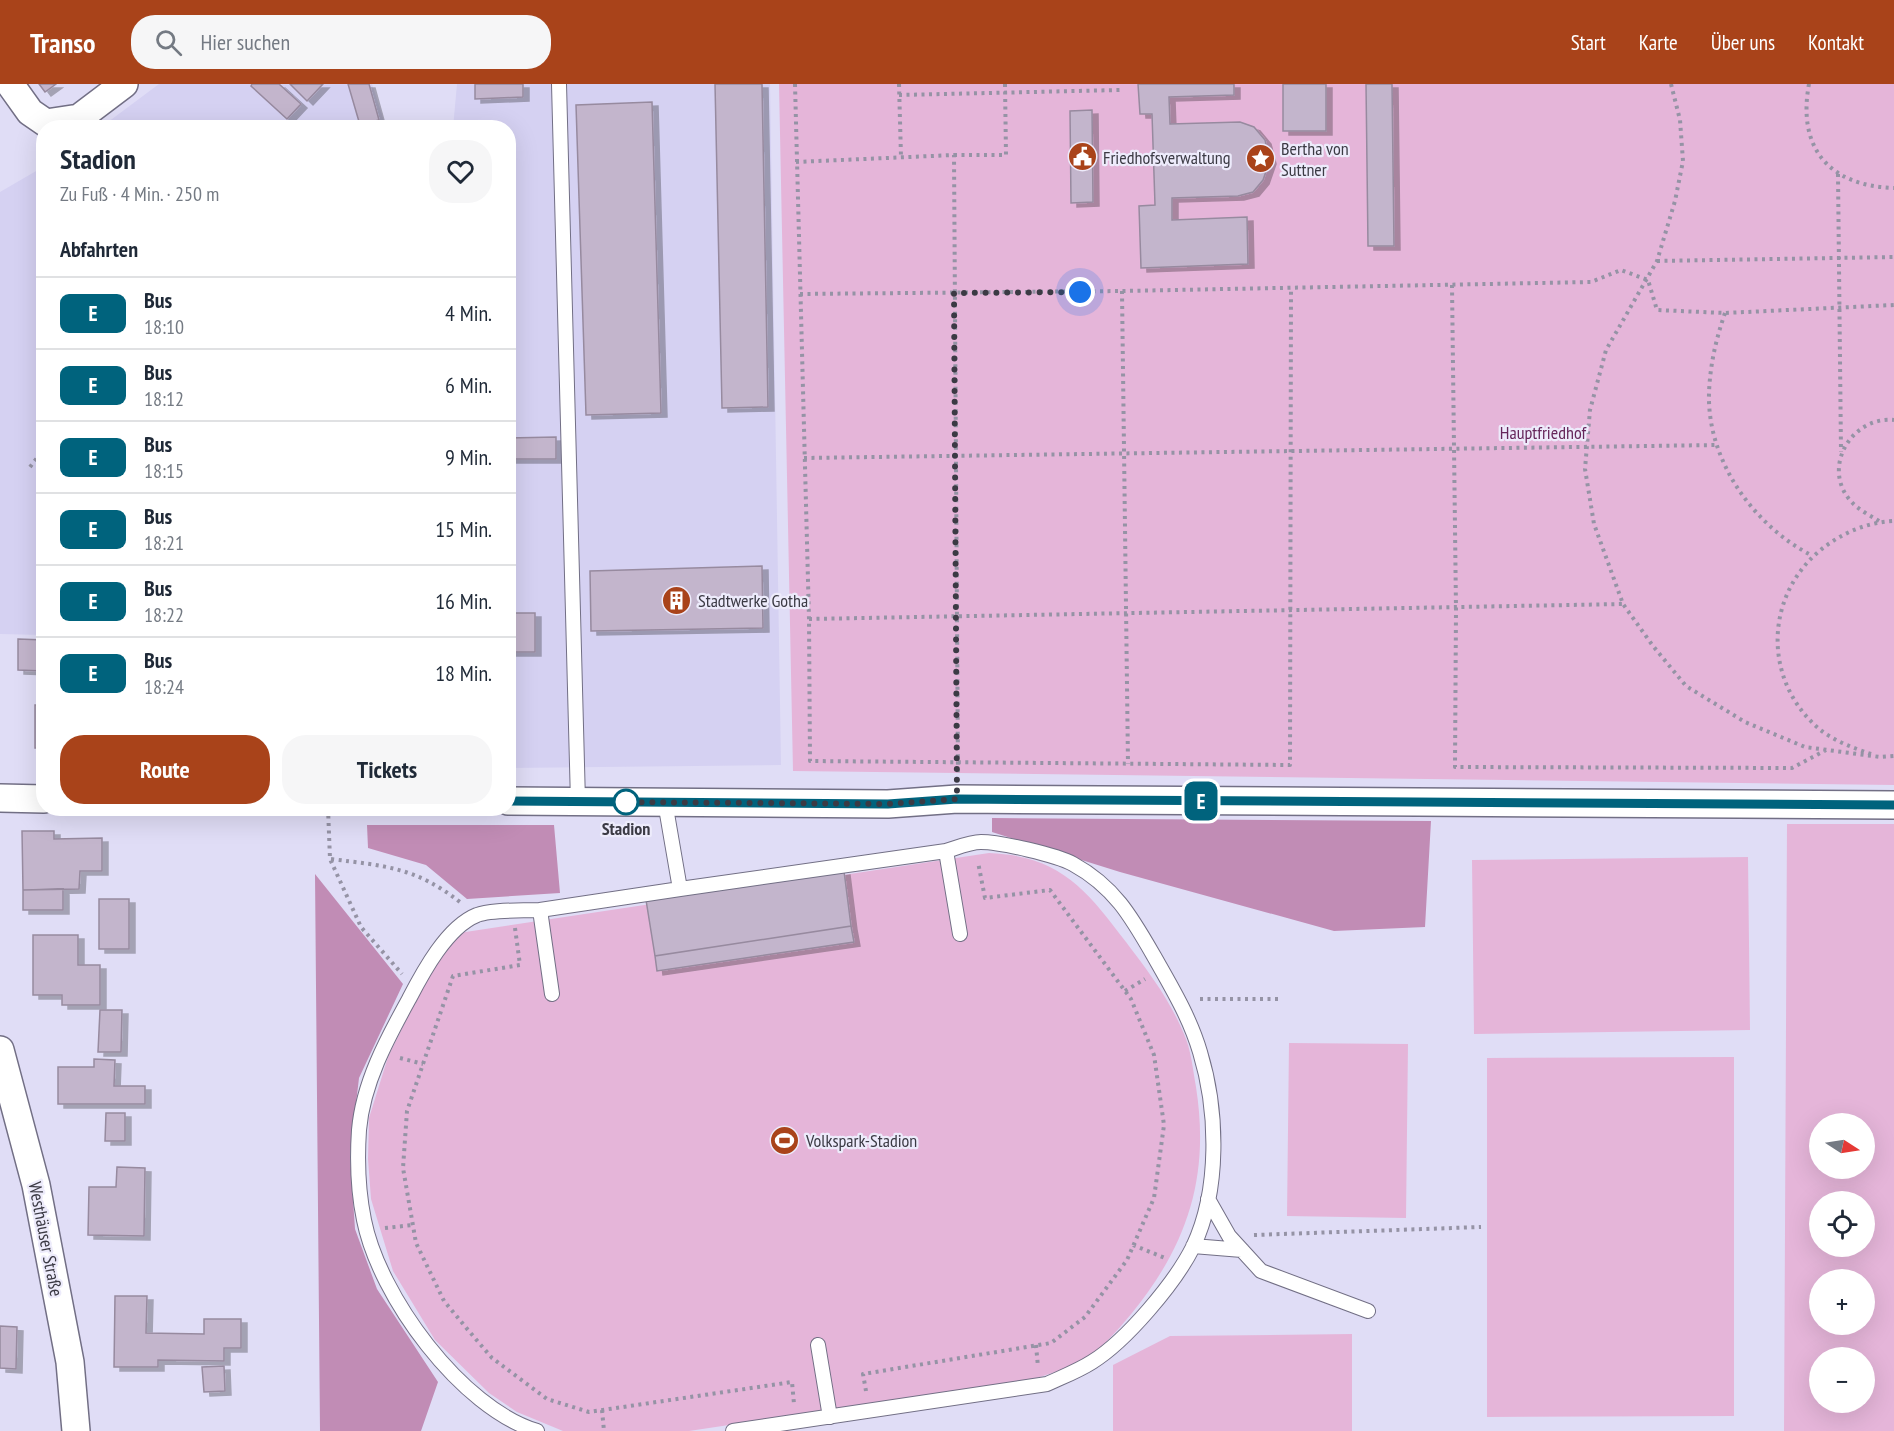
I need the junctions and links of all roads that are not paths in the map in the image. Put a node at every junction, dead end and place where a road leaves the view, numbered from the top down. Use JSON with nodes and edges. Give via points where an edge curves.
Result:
{"nodes":[{"id":1,"x":10,"y":84,"type":"edge"},
{"id":2,"x":124,"y":84,"type":"edge"},
{"id":3,"x":559,"y":84,"type":"edge"},
{"id":4,"x":42,"y":120,"type":"edge"},
{"id":5,"x":66,"y":120,"type":"edge"},
{"id":6,"x":0,"y":798,"type":"edge"},
{"id":7,"x":36,"y":799,"type":"edge"},
{"id":8,"x":516,"y":801,"type":"edge"},
{"id":9,"x":578,"y":802,"type":"junction"},
{"id":10,"x":665,"y":802,"type":"junction"},
{"id":11,"x":1894,"y":805,"type":"edge"},
{"id":12,"x":946,"y":851,"type":"junction"},
{"id":13,"x":680,"y":889,"type":"junction"},
{"id":14,"x":540,"y":910,"type":"junction"},
{"id":15,"x":960,"y":934,"type":"dead end"},
{"id":16,"x":552,"y":994,"type":"dead end"},
{"id":17,"x":0,"y":1050,"type":"edge"},
{"id":18,"x":1208,"y":1199,"type":"junction"},
{"id":19,"x":1193,"y":1246,"type":"junction"},
{"id":20,"x":1242,"y":1250,"type":"junction"},
{"id":21,"x":1368,"y":1311,"type":"dead end"},
{"id":22,"x":818,"y":1345,"type":"dead end"},
{"id":23,"x":830,"y":1418,"type":"junction"},
{"id":24,"x":76,"y":1431,"type":"edge"},
{"id":25,"x":537,"y":1431,"type":"edge"},
{"id":26,"x":733,"y":1431,"type":"edge"}],
"edges":[{"from":1,"to":4,"type":"street","via":[[30,112]]},
{"from":2,"to":5,"type":"street","via":[[79,118]]},
{"from":3,"to":9,"type":"lane"},
{"from":6,"to":7,"type":"street"},
{"from":8,"to":9,"type":"street"},
{"from":9,"to":10,"type":"street"},
{"from":10,"to":11,"type":"street","via":[[888,804],[957,799]]},
{"from":10,"to":13,"type":"lane"},
{"from":12,"to":13,"type":"lane"},
{"from":12,"to":15,"type":"lane"},
{"from":12,"to":18,"type":"lane","via":[[975,843],[1029,850],[1072,862],[1125,907],[1178,999],[1200,1052],[1213,1138]]},
{"from":13,"to":14,"type":"lane"},
{"from":14,"to":16,"type":"lane"},
{"from":14,"to":25,"type":"lane","via":[[477,915],[431,959],[393,1029],[364,1098],[358,1176],[367,1230],[386,1278],[426,1345],[487,1407]]},
{"from":17,"to":24,"type":"street","name":"Westhäuser Straße","via":[[36,1185],[70,1362]]},
{"from":18,"to":19,"type":"lane"},
{"from":18,"to":20,"type":"lane","via":[[1229,1236]]},
{"from":19,"to":20,"type":"lane"},
{"from":19,"to":23,"type":"lane","via":[[1142,1317],[1119,1341],[1092,1362],[1047,1384]]},
{"from":20,"to":21,"type":"lane","via":[[1261,1271]]},
{"from":22,"to":23,"type":"lane"},
{"from":23,"to":26,"type":"lane"}]}
